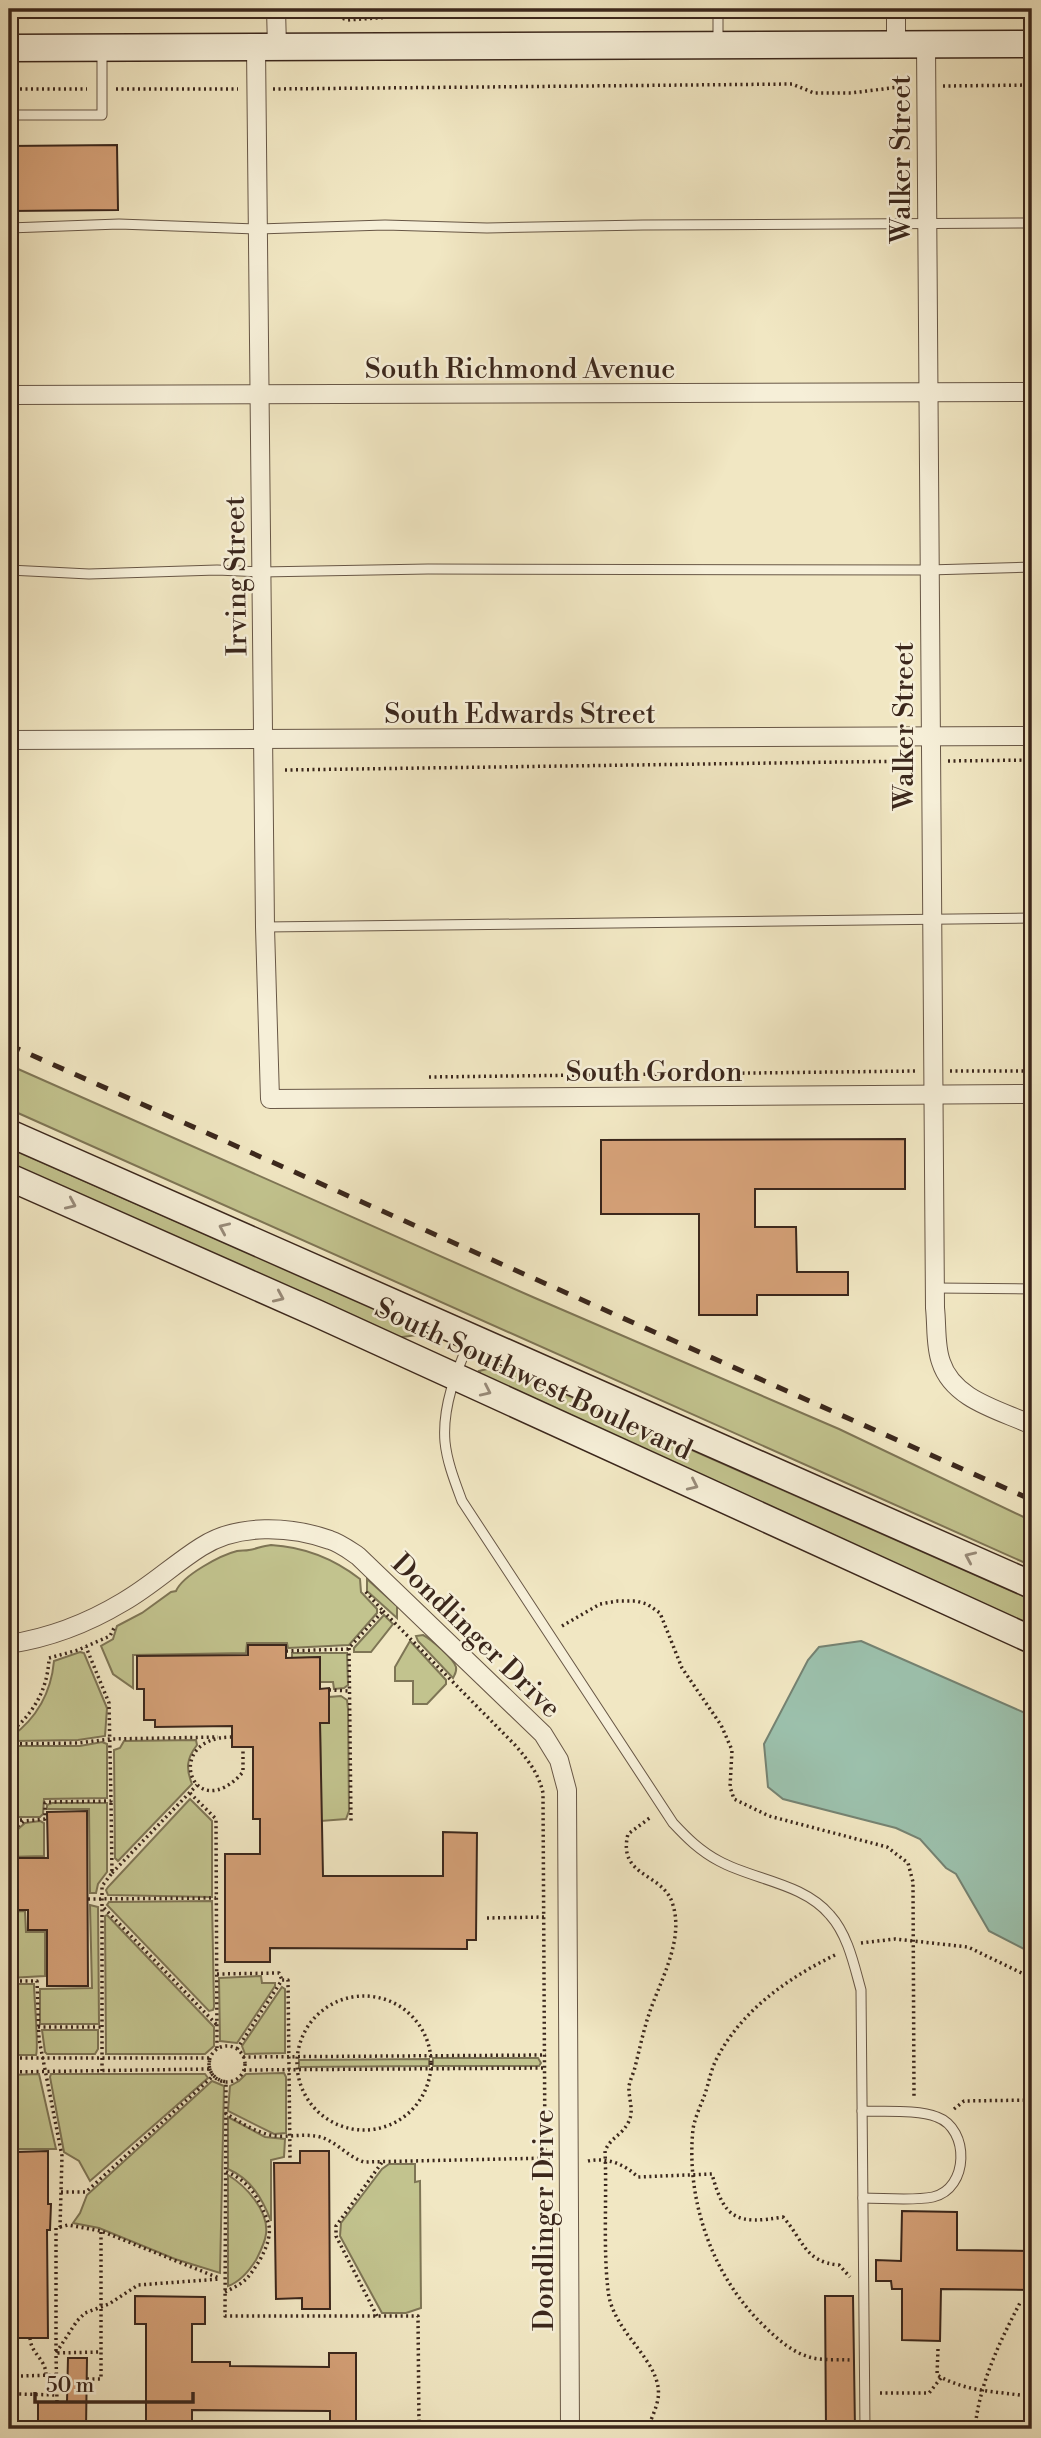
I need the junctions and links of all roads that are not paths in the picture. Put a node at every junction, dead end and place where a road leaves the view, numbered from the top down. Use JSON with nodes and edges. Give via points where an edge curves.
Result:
{"nodes":[{"id":1,"x":896,"y":10,"type":"edge"},
{"id":2,"x":718,"y":11,"type":"edge"},
{"id":3,"x":276,"y":12,"type":"edge"},
{"id":4,"x":926,"y":44,"type":"junction"},
{"id":5,"x":1032,"y":44,"type":"edge"},
{"id":6,"x":718,"y":45,"type":"junction"},
{"id":7,"x":896,"y":45,"type":"junction"},
{"id":8,"x":266,"y":47,"type":"junction"},
{"id":9,"x":9,"y":48,"type":"edge"},
{"id":10,"x":102,"y":48,"type":"junction"},
{"id":11,"x":9,"y":115,"type":"edge"},
{"id":12,"x":1032,"y":223,"type":"edge"},
{"id":13,"x":927,"y":224,"type":"junction"},
{"id":14,"x":9,"y":228,"type":"edge"},
{"id":15,"x":258,"y":229,"type":"junction"},
{"id":16,"x":1032,"y":392,"type":"edge"},
{"id":17,"x":927,"y":393,"type":"junction"},
{"id":18,"x":9,"y":395,"type":"edge"},
{"id":19,"x":260,"y":395,"type":"junction"},
{"id":20,"x":1032,"y":567,"type":"edge"},
{"id":21,"x":9,"y":570,"type":"edge"},
{"id":22,"x":928,"y":570,"type":"junction"},
{"id":23,"x":261,"y":572,"type":"junction"},
{"id":24,"x":1032,"y":736,"type":"edge"},
{"id":25,"x":930,"y":737,"type":"junction"},
{"id":26,"x":9,"y":740,"type":"edge"},
{"id":27,"x":263,"y":740,"type":"junction"},
{"id":28,"x":931,"y":918,"type":"junction"},
{"id":29,"x":1032,"y":918,"type":"edge"},
{"id":30,"x":265,"y":927,"type":"junction"},
{"id":31,"x":1032,"y":1094,"type":"edge"},
{"id":32,"x":933,"y":1095,"type":"junction"},
{"id":33,"x":277,"y":1099,"type":"joint"},
{"id":34,"x":9,"y":1133,"type":"edge"},
{"id":35,"x":9,"y":1177,"type":"edge"},
{"id":36,"x":935,"y":1288,"type":"junction"},
{"id":37,"x":1032,"y":1289,"type":"edge"},
{"id":38,"x":471,"y":1337,"type":"junction"},
{"id":39,"x":454,"y":1376,"type":"junction"},
{"id":40,"x":1032,"y":1425,"type":"edge"},
{"id":41,"x":1032,"y":1585,"type":"edge"},
{"id":42,"x":1032,"y":1640,"type":"edge"},
{"id":43,"x":9,"y":1644,"type":"edge"},
{"id":44,"x":862,"y":2112,"type":"junction"},
{"id":45,"x":863,"y":2198,"type":"junction"},
{"id":46,"x":569,"y":2429,"type":"edge"},
{"id":47,"x":864,"y":2429,"type":"edge"}],
"edges":[{"from":1,"to":7,"type":"street","name":"Walker Street"},
{"from":2,"to":6,"type":"lane"},
{"from":3,"to":8,"type":"street","name":"Irving Street"},
{"from":4,"to":5,"type":"main road"},
{"from":4,"to":7,"type":"main road"},
{"from":4,"to":13,"type":"street","name":"Walker Street"},
{"from":6,"to":7,"type":"main road"},
{"from":6,"to":8,"type":"main road"},
{"from":8,"to":10,"type":"main road"},
{"from":8,"to":15,"type":"street","name":"Irving Street","via":[[257,89]]},
{"from":9,"to":10,"type":"main road"},
{"from":10,"to":11,"type":"lane","via":[[102,115]]},
{"from":12,"to":13,"type":"lane"},
{"from":13,"to":15,"type":"lane"},
{"from":13,"to":17,"type":"street","name":"Walker Street"},
{"from":14,"to":15,"type":"lane","via":[[118,224]]},
{"from":15,"to":19,"type":"street","name":"Irving Street"},
{"from":16,"to":17,"type":"street","name":"South Richmond Avenue"},
{"from":17,"to":19,"type":"street","name":"South Richmond Avenue"},
{"from":17,"to":22,"type":"street","name":"Walker Street"},
{"from":18,"to":19,"type":"street","name":"South Richmond Avenue"},
{"from":19,"to":23,"type":"street","name":"Irving Street"},
{"from":20,"to":22,"type":"lane"},
{"from":21,"to":23,"type":"lane"},
{"from":22,"to":23,"type":"lane"},
{"from":22,"to":25,"type":"street","name":"Walker Street"},
{"from":23,"to":27,"type":"street","name":"Irving Street"},
{"from":24,"to":25,"type":"street","name":"South Edwards Street"},
{"from":25,"to":27,"type":"street","name":"South Edwards Street"},
{"from":25,"to":28,"type":"street","name":"Walker Street"},
{"from":26,"to":27,"type":"street","name":"South Edwards Street"},
{"from":27,"to":30,"type":"street","name":"Irving Street"},
{"from":28,"to":29,"type":"lane"},
{"from":28,"to":30,"type":"lane"},
{"from":28,"to":32,"type":"street","name":"Walker Street"},
{"from":30,"to":33,"type":"street","name":"Irving Street","via":[[270,1099]]},
{"from":31,"to":32,"type":"street","name":"South Gordon"},
{"from":32,"to":33,"type":"street","name":"South Gordon"},
{"from":32,"to":36,"type":"street","name":"Walker Street"},
{"from":38,"to":34,"type":"main road","name":"South Southwest Boulevard","one_way":true},
{"from":35,"to":39,"type":"main road","name":"South Southwest Boulevard","one_way":true},
{"from":36,"to":37,"type":"lane"},
{"from":36,"to":40,"type":"street","name":"Walker Street","via":[[940,1361],[949,1380],[967,1396]]},
{"from":38,"to":39,"type":"lane"},
{"from":41,"to":38,"type":"main road","name":"South Southwest Boulevard","one_way":true},
{"from":39,"to":42,"type":"main road","name":"South Southwest Boulevard","one_way":true},
{"from":39,"to":44,"type":"lane","via":[[445,1441],[462,1501],[673,1823],[699,1850],[721,1862],[807,1896],[830,1915],[846,1939],[861,1990]]},
{"from":43,"to":46,"type":"street","name":"Dondlinger Drive","via":[[95,1618],[203,1545],[231,1534],[300,1532],[333,1541],[358,1556],[543,1734],[559,1760],[567,1790]]},
{"from":44,"to":45,"type":"lane"},
{"from":44,"to":45,"type":"lane","via":[[939,2117],[953,2128],[961,2146],[960,2169],[944,2192],[933,2197]]},
{"from":45,"to":47,"type":"lane"}]}
